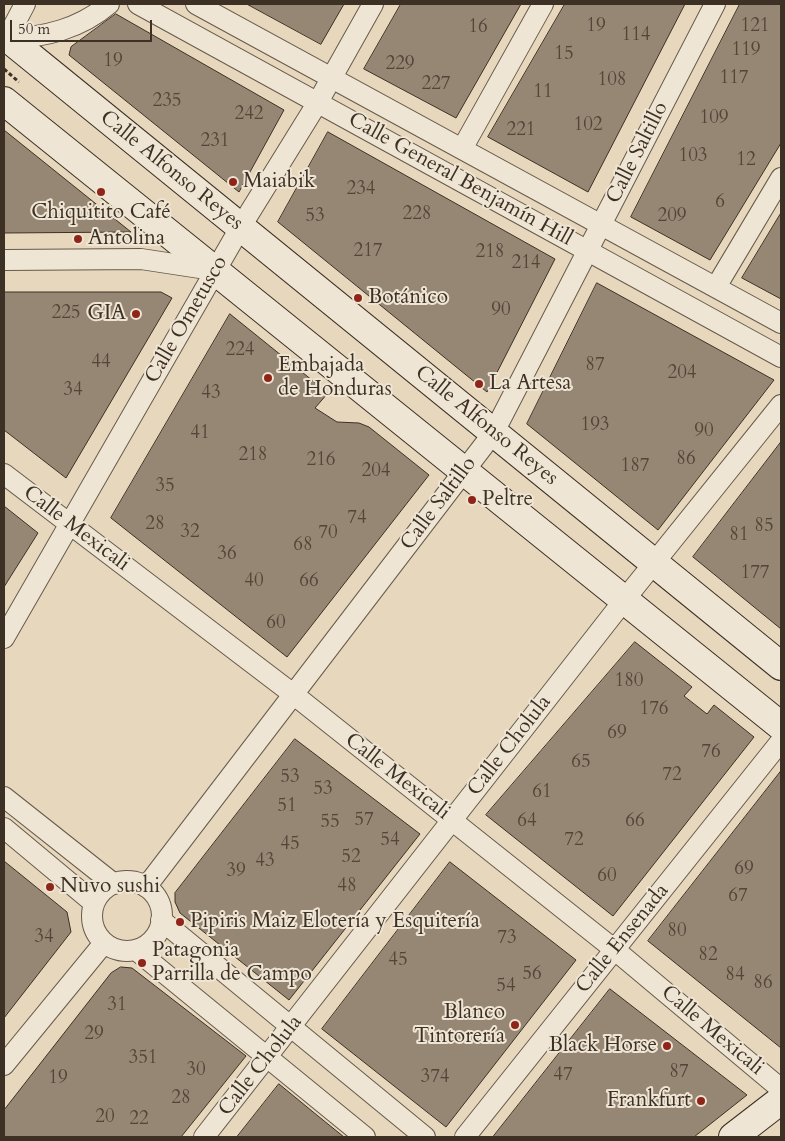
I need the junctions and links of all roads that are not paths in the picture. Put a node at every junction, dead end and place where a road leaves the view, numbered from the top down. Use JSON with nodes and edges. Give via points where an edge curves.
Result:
{"nodes":[{"id":1,"x":25,"y":4,"type":"edge"},
{"id":2,"x":109,"y":4,"type":"edge"},
{"id":3,"x":138,"y":4,"type":"edge"},
{"id":4,"x":196,"y":4,"type":"edge"},
{"id":5,"x":372,"y":4,"type":"edge"},
{"id":6,"x":543,"y":4,"type":"edge"},
{"id":7,"x":715,"y":4,"type":"edge"},
{"id":8,"x":5,"y":39,"type":"edge"},
{"id":9,"x":332,"y":78,"type":"junction"},
{"id":10,"x":4,"y":101,"type":"edge"},
{"id":11,"x":318,"y":102,"type":"junction"},
{"id":12,"x":462,"y":149,"type":"junction"},
{"id":13,"x":781,"y":178,"type":"edge"},
{"id":14,"x":601,"y":225,"type":"junction"},
{"id":15,"x":240,"y":228,"type":"junction"},
{"id":16,"x":587,"y":251,"type":"junction"},
{"id":17,"x":4,"y":260,"type":"edge"},
{"id":18,"x":216,"y":271,"type":"junction"},
{"id":19,"x":716,"y":287,"type":"junction"},
{"id":20,"x":781,"y":323,"type":"edge"},
{"id":21,"x":781,"y":357,"type":"edge"},
{"id":22,"x":781,"y":405,"type":"edge"},
{"id":23,"x":494,"y":432,"type":"junction"},
{"id":24,"x":465,"y":470,"type":"junction"},
{"id":25,"x":4,"y":474,"type":"edge"},
{"id":26,"x":70,"y":524,"type":"junction"},
{"id":27,"x":654,"y":563,"type":"junction"},
{"id":28,"x":625,"y":599,"type":"junction"},
{"id":29,"x":4,"y":638,"type":"edge"},
{"id":30,"x":781,"y":666,"type":"edge"},
{"id":31,"x":293,"y":694,"type":"junction"},
{"id":32,"x":781,"y":726,"type":"edge"},
{"id":33,"x":781,"y":741,"type":"edge"},
{"id":34,"x":4,"y":797,"type":"edge"},
{"id":35,"x":452,"y":820,"type":"junction"},
{"id":36,"x":4,"y":828,"type":"edge"},
{"id":37,"x":114,"y":884,"type":"junction"},
{"id":38,"x":146,"y":887,"type":"junction"},
{"id":39,"x":94,"y":903,"type":"junction"},
{"id":40,"x":162,"y":920,"type":"junction"},
{"id":41,"x":104,"y":943,"type":"junction"},
{"id":42,"x":136,"y":950,"type":"junction"},
{"id":43,"x":615,"y":950,"type":"junction"},
{"id":44,"x":291,"y":1027,"type":"junction"},
{"id":45,"x":267,"y":1057,"type":"junction"},
{"id":46,"x":4,"y":1064,"type":"edge"},
{"id":47,"x":781,"y":1089,"type":"edge"},
{"id":48,"x":781,"y":1100,"type":"edge"},
{"id":49,"x":204,"y":1137,"type":"edge"},
{"id":50,"x":365,"y":1137,"type":"edge"},
{"id":51,"x":425,"y":1137,"type":"edge"},
{"id":52,"x":466,"y":1137,"type":"edge"},
{"id":53,"x":733,"y":1137,"type":"edge"}],
"edges":[{"from":1,"to":8,"type":"street"},
{"from":2,"to":8,"type":"street","via":[[81,23],[57,32],[32,38]]},
{"from":3,"to":11,"type":"street","name":"Calle General Benjamín Hill"},
{"from":4,"to":9,"type":"street","name":"Calle General Benjamín Hill"},
{"from":5,"to":9,"type":"street","name":"Calle Ometusco"},
{"from":6,"to":12,"type":"street"},
{"from":7,"to":14,"type":"street","name":"Calle Saltillo"},
{"from":8,"to":15,"type":"main road","name":"Calle Alfonso Reyes"},
{"from":9,"to":11,"type":"street","name":"Calle Ometusco"},
{"from":9,"to":12,"type":"street","name":"Calle General Benjamín Hill"},
{"from":10,"to":18,"type":"main road"},
{"from":11,"to":15,"type":"street","name":"Calle Ometusco"},
{"from":11,"to":16,"type":"street","name":"Calle General Benjamín Hill"},
{"from":12,"to":14,"type":"street","name":"Calle General Benjamín Hill"},
{"from":13,"to":19,"type":"street"},
{"from":14,"to":16,"type":"street","name":"Calle Saltillo"},
{"from":14,"to":19,"type":"street","name":"Calle General Benjamín Hill"},
{"from":15,"to":18,"type":"street","name":"Calle Ometusco"},
{"from":15,"to":23,"type":"main road","name":"Calle Alfonso Reyes"},
{"from":16,"to":21,"type":"street","name":"Calle General Benjamín Hill"},
{"from":16,"to":23,"type":"street","name":"Calle Saltillo"},
{"from":17,"to":18,"type":"street","via":[[141,259]]},
{"from":18,"to":24,"type":"main road"},
{"from":18,"to":26,"type":"street","name":"Calle Ometusco"},
{"from":19,"to":20,"type":"street","name":"Calle General Benjamín Hill"},
{"from":22,"to":27,"type":"street","name":"Calle Cholula"},
{"from":23,"to":24,"type":"street","name":"Calle Saltillo"},
{"from":23,"to":27,"type":"main road","name":"Calle Alfonso Reyes"},
{"from":24,"to":28,"type":"main road"},
{"from":24,"to":31,"type":"street","name":"Calle Saltillo"},
{"from":25,"to":26,"type":"street","name":"Calle Mexicali"},
{"from":26,"to":29,"type":"street","name":"Calle Ometusco"},
{"from":26,"to":31,"type":"street","name":"Calle Mexicali"},
{"from":27,"to":28,"type":"street","name":"Calle Cholula"},
{"from":27,"to":30,"type":"main road","name":"Calle Alfonso Reyes"},
{"from":28,"to":32,"type":"main road"},
{"from":28,"to":35,"type":"street","name":"Calle Cholula"},
{"from":31,"to":35,"type":"street","name":"Calle Mexicali"},
{"from":31,"to":38,"type":"street","name":"Calle Saltillo"},
{"from":33,"to":43,"type":"street","name":"Calle Ensenada"},
{"from":34,"to":37,"type":"street"},
{"from":35,"to":43,"type":"street","name":"Calle Mexicali"},
{"from":35,"to":44,"type":"street","name":"Calle Cholula"},
{"from":36,"to":39,"type":"street"},
{"from":37,"to":38,"type":"street","via":[[136,883]]},
{"from":37,"to":39,"type":"street","via":[[106,888]]},
{"from":38,"to":40,"type":"street","via":[[158,901]]},
{"from":39,"to":41,"type":"street","via":[[93,924]]},
{"from":40,"to":42,"type":"street","via":[[153,939]]},
{"from":40,"to":44,"type":"street"},
{"from":41,"to":42,"type":"street","via":[[119,950]]},
{"from":41,"to":46,"type":"street"},
{"from":42,"to":45,"type":"street"},
{"from":43,"to":47,"type":"street","name":"Calle Mexicali"},
{"from":43,"to":52,"type":"street","name":"Calle Ensenada"},
{"from":44,"to":45,"type":"street","name":"Calle Cholula"},
{"from":44,"to":51,"type":"street"},
{"from":45,"to":49,"type":"street","name":"Calle Cholula"},
{"from":45,"to":50,"type":"street"},
{"from":48,"to":53,"type":"main road"}]}
